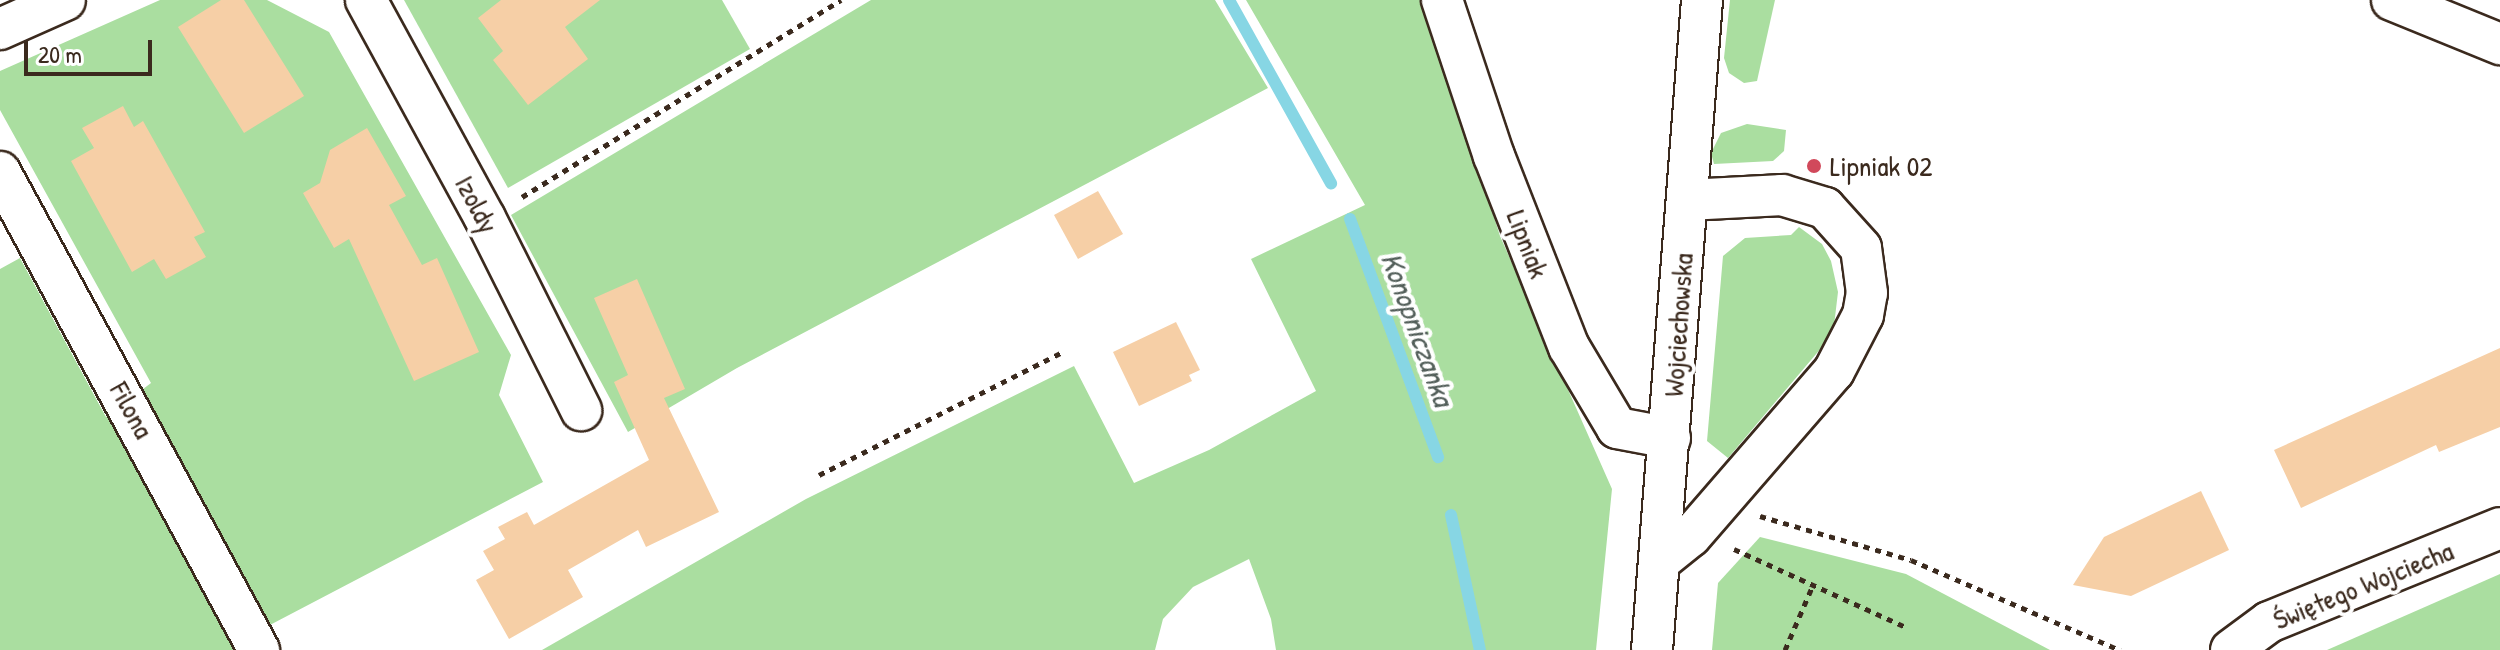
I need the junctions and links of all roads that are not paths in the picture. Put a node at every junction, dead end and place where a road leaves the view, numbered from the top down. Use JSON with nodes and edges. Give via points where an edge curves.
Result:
{"nodes":[{"id":1,"x":65,"y":0,"type":"edge"},
{"id":2,"x":366,"y":0,"type":"edge"},
{"id":3,"x":1442,"y":0,"type":"edge"},
{"id":4,"x":1702,"y":0,"type":"edge"},
{"id":5,"x":2392,"y":0,"type":"edge"},
{"id":6,"x":0,"y":29,"type":"edge"},
{"id":7,"x":2500,"y":44,"type":"edge"},
{"id":8,"x":0,"y":172,"type":"edge"},
{"id":9,"x":1688,"y":200,"type":"junction"},
{"id":10,"x":581,"y":410,"type":"dead end"},
{"id":11,"x":1670,"y":438,"type":"junction"},
{"id":12,"x":2500,"y":528,"type":"edge"},
{"id":13,"x":1661,"y":560,"type":"junction"},
{"id":14,"x":259,"y":650,"type":"edge"},
{"id":15,"x":1652,"y":650,"type":"edge"},
{"id":16,"x":2231,"y":650,"type":"edge"}],
"edges":[{"from":1,"to":6,"type":"street"},
{"from":2,"to":10,"type":"street","name":"Izoldy","via":[[485,218]]},
{"from":3,"to":11,"type":"street","name":"Lipniak","via":[[1489,141],[1569,347],[1617,428]]},
{"from":4,"to":9,"type":"street","name":"Wojciechowska"},
{"from":5,"to":7,"type":"street"},
{"from":8,"to":14,"type":"street","name":"Filona"},
{"from":9,"to":11,"type":"street","name":"Wojciechowska"},
{"from":9,"to":13,"type":"street","via":[[1782,195],[1825,208],[1861,248],[1867,293],[1863,315],[1834,371],[1691,536]]},
{"from":11,"to":13,"type":"street","name":"Wojciechowska"},
{"from":12,"to":16,"type":"street","name":"Świętego Wojciecha","via":[[2269,622]]},
{"from":13,"to":15,"type":"street","name":"Wojciechowska"}]}
